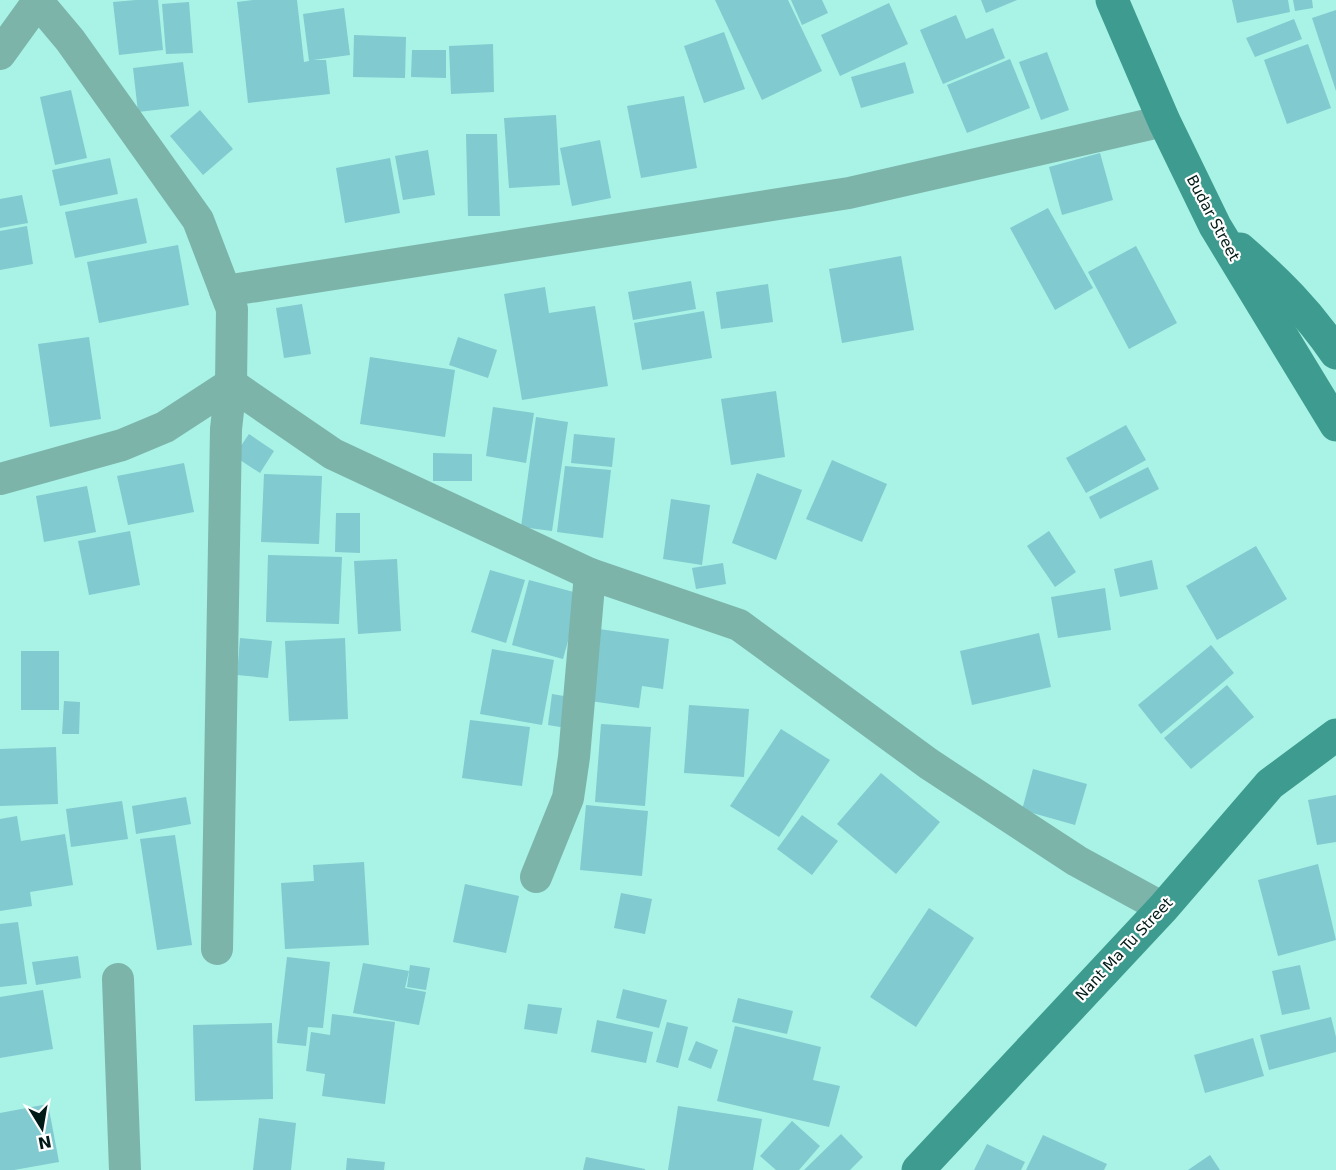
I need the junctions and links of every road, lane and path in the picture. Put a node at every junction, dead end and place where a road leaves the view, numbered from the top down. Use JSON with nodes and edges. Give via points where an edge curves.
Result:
{"nodes":[{"id":1,"x":1112,"y":0,"type":"edge"},
{"id":2,"x":38,"y":1,"type":"edge"},
{"id":3,"x":0,"y":54,"type":"edge"},
{"id":4,"x":1164,"y":121,"type":"junction"},
{"id":5,"x":1215,"y":226,"type":"junction"},
{"id":6,"x":225,"y":291,"type":"junction"},
{"id":7,"x":1336,"y":353,"type":"edge"},
{"id":8,"x":231,"y":384,"type":"junction"},
{"id":9,"x":1336,"y":425,"type":"edge"},
{"id":10,"x":0,"y":480,"type":"edge"},
{"id":11,"x":590,"y":574,"type":"junction"},
{"id":12,"x":1336,"y":735,"type":"edge"},
{"id":13,"x":536,"y":877,"type":"dead end"},
{"id":14,"x":1163,"y":908,"type":"junction"},
{"id":15,"x":217,"y":949,"type":"dead end"},
{"id":16,"x":118,"y":979,"type":"dead end"},
{"id":17,"x":125,"y":1170,"type":"edge"},
{"id":18,"x":918,"y":1170,"type":"edge"}],
"edges":[{"from":1,"to":4,"type":"main road","name":"Budar Street"},
{"from":2,"to":3,"type":"street"},
{"from":2,"to":6,"type":"street","via":[[198,220]]},
{"from":4,"to":5,"type":"main road","name":"Budar Street"},
{"from":4,"to":6,"type":"street","via":[[849,193]]},
{"from":5,"to":7,"type":"main road","via":[[1278,282],[1313,320]]},
{"from":5,"to":9,"type":"main road","name":"Budar Street"},
{"from":6,"to":8,"type":"street","via":[[232,309]]},
{"from":8,"to":10,"type":"street","via":[[165,427],[122,445]]},
{"from":8,"to":11,"type":"street","via":[[333,454]]},
{"from":8,"to":15,"type":"street","via":[[226,429]]},
{"from":11,"to":13,"type":"street","via":[[568,798]]},
{"from":11,"to":14,"type":"street","via":[[739,625],[929,764],[1077,861]]},
{"from":12,"to":14,"type":"main road","name":"Nant Ma Tu Street","via":[[1270,784]]},
{"from":14,"to":18,"type":"main road","name":"Nant Ma Tu Street"},
{"from":16,"to":17,"type":"street"}]}
